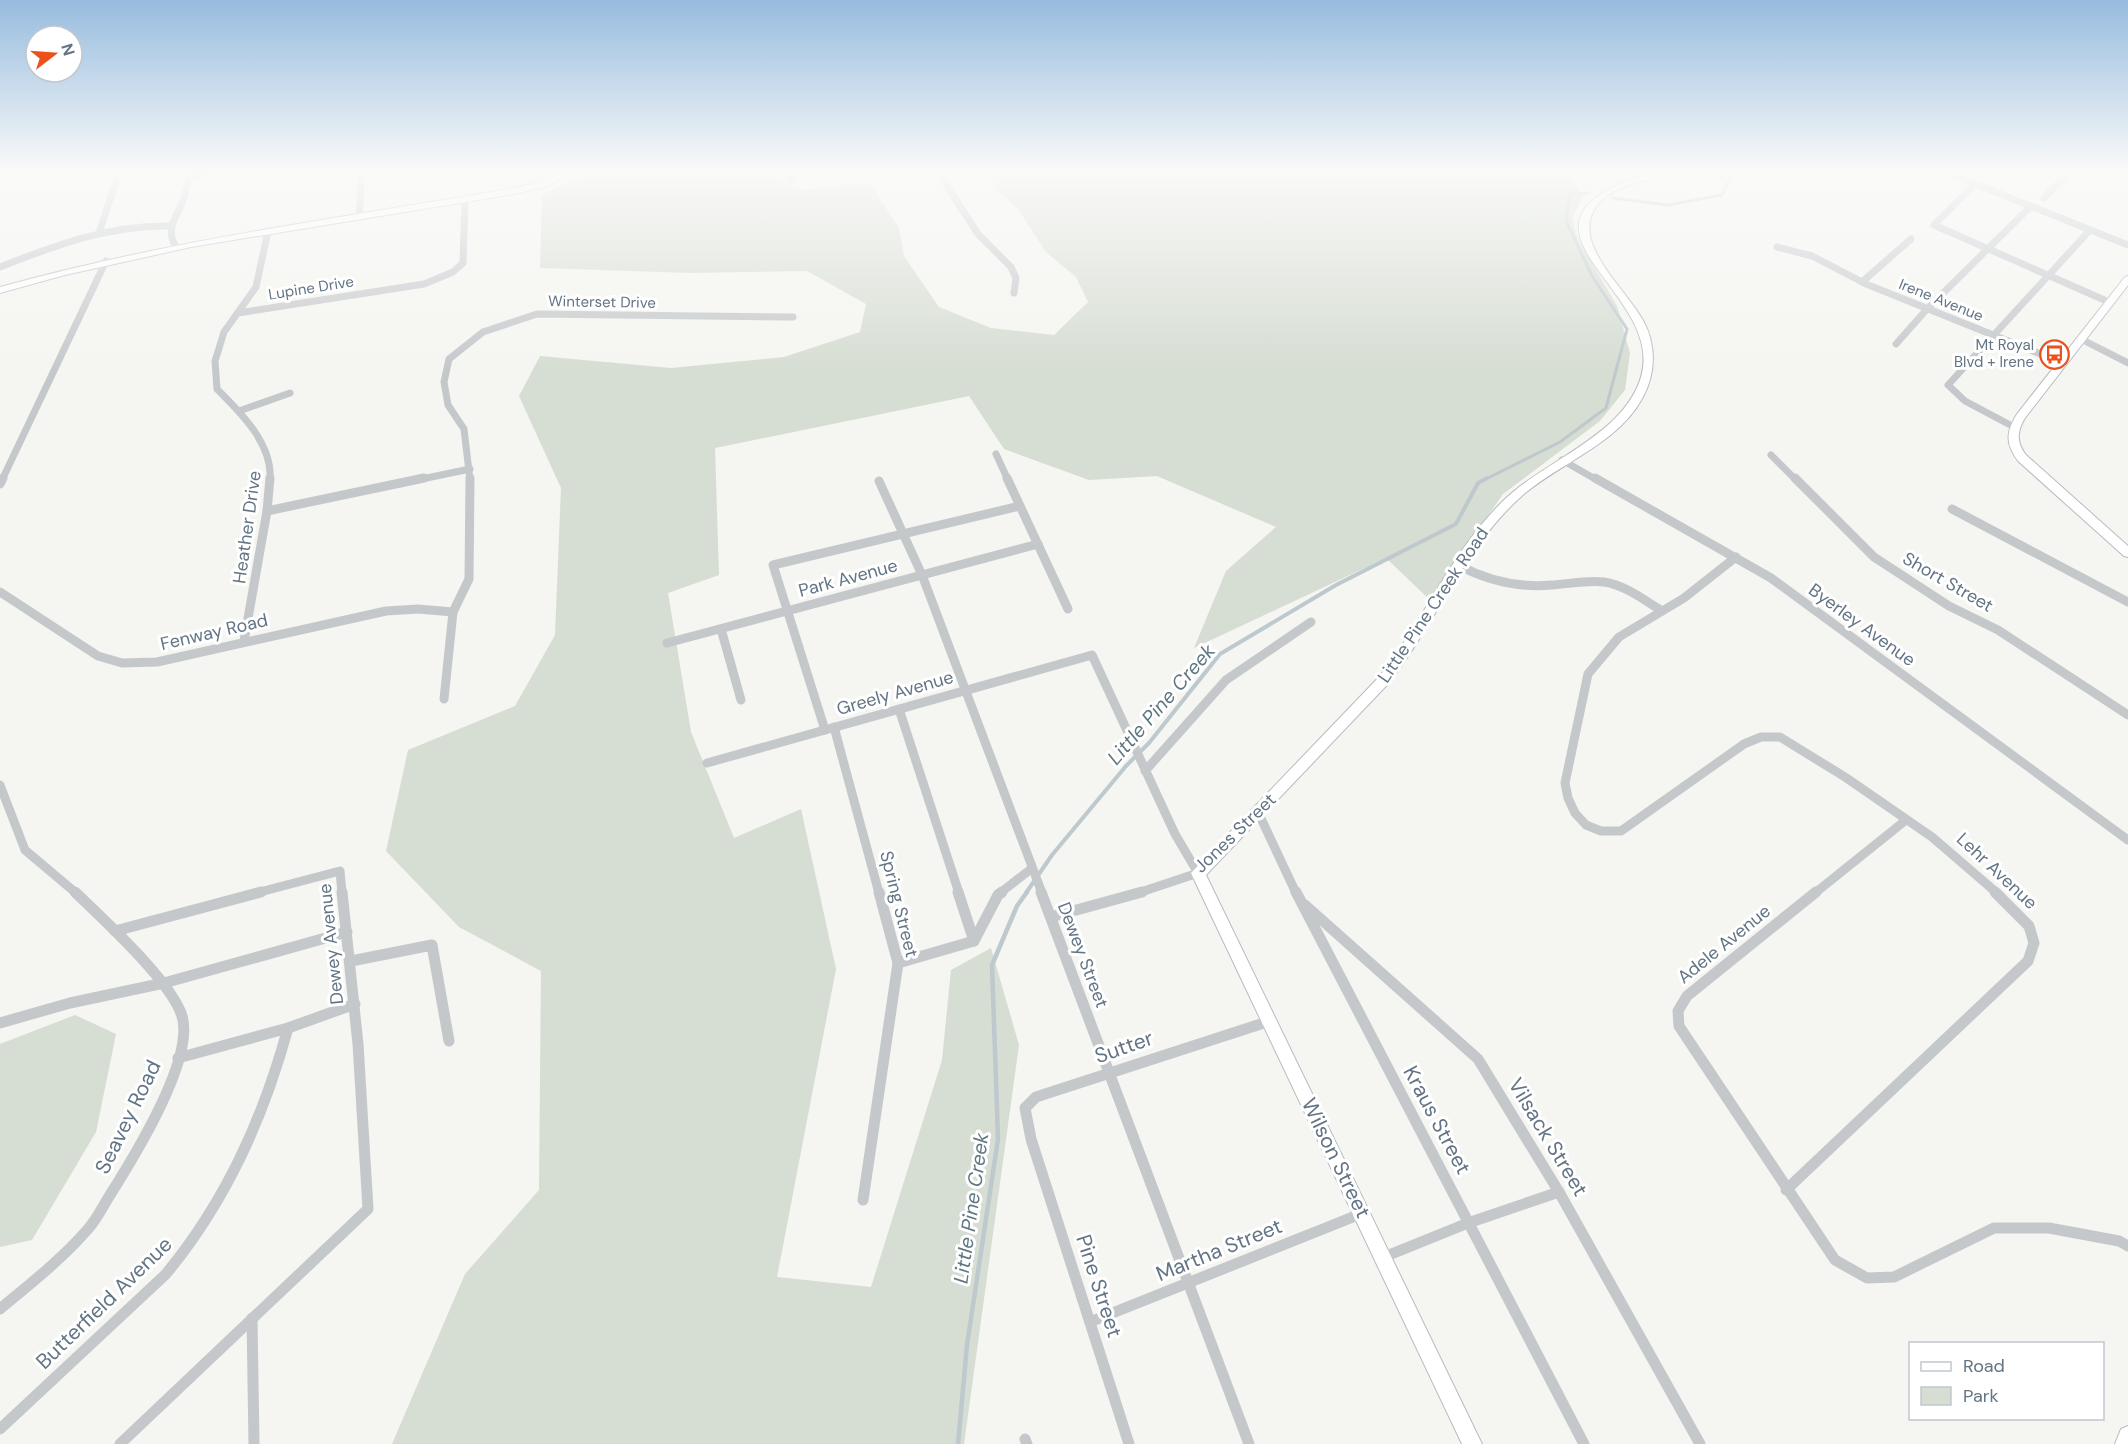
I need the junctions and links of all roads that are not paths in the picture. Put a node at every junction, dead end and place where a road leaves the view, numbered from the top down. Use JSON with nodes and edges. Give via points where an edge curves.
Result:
{"nodes":[{"id":1,"x":87,"y":236,"type":"edge"},
{"id":2,"x":171,"y":236,"type":"edge"},
{"id":3,"x":237,"y":236,"type":"edge"},
{"id":4,"x":267,"y":236,"type":"edge"},
{"id":5,"x":463,"y":236,"type":"edge"},
{"id":6,"x":980,"y":236,"type":"edge"},
{"id":7,"x":1585,"y":236,"type":"edge"},
{"id":8,"x":1959,"y":236,"type":"edge"},
{"id":9,"x":2001,"y":236,"type":"edge"},
{"id":10,"x":2084,"y":236,"type":"edge"},
{"id":11,"x":2106,"y":236,"type":"edge"},
{"id":12,"x":1911,"y":239,"type":"dead end"},
{"id":13,"x":2128,"y":245,"type":"edge"},
{"id":14,"x":176,"y":247,"type":"junction"},
{"id":15,"x":1777,"y":247,"type":"dead end"},
{"id":16,"x":1988,"y":250,"type":"junction"},
{"id":17,"x":106,"y":261,"type":"junction"},
{"id":18,"x":0,"y":267,"type":"edge"},
{"id":19,"x":2047,"y":276,"type":"junction"},
{"id":20,"x":2128,"y":279,"type":"edge"},
{"id":21,"x":1862,"y":282,"type":"junction"},
{"id":22,"x":0,"y":290,"type":"edge"},
{"id":23,"x":1014,"y":293,"type":"dead end"},
{"id":24,"x":2109,"y":302,"type":"junction"},
{"id":25,"x":1927,"y":309,"type":"junction"},
{"id":26,"x":238,"y":313,"type":"junction"},
{"id":27,"x":793,"y":317,"type":"dead end"},
{"id":28,"x":1992,"y":335,"type":"junction"},
{"id":29,"x":2081,"y":339,"type":"junction"},
{"id":30,"x":1896,"y":344,"type":"dead end"},
{"id":31,"x":2063,"y":363,"type":"junction"},
{"id":32,"x":2128,"y":363,"type":"edge"},
{"id":33,"x":290,"y":393,"type":"dead end"},
{"id":34,"x":239,"y":411,"type":"junction"},
{"id":35,"x":2014,"y":427,"type":"junction"},
{"id":36,"x":996,"y":454,"type":"dead end"},
{"id":37,"x":1771,"y":456,"type":"dead end"},
{"id":38,"x":1562,"y":460,"type":"junction"},
{"id":39,"x":470,"y":469,"type":"junction"},
{"id":40,"x":879,"y":481,"type":"dead end"},
{"id":41,"x":0,"y":484,"type":"edge"},
{"id":42,"x":1020,"y":506,"type":"junction"},
{"id":43,"x":1952,"y":509,"type":"dead end"},
{"id":44,"x":267,"y":511,"type":"junction"},
{"id":45,"x":902,"y":534,"type":"junction"},
{"id":46,"x":1038,"y":544,"type":"junction"},
{"id":47,"x":2128,"y":553,"type":"edge"},
{"id":48,"x":1736,"y":557,"type":"junction"},
{"id":49,"x":1458,"y":565,"type":"junction"},
{"id":50,"x":922,"y":575,"type":"junction"},
{"id":51,"x":0,"y":592,"type":"edge"},
{"id":52,"x":2128,"y":602,"type":"edge"},
{"id":53,"x":1068,"y":609,"type":"dead end"},
{"id":54,"x":788,"y":611,"type":"junction"},
{"id":55,"x":1662,"y":611,"type":"junction"},
{"id":56,"x":453,"y":612,"type":"junction"},
{"id":57,"x":1311,"y":622,"type":"dead end"},
{"id":58,"x":721,"y":629,"type":"junction"},
{"id":59,"x":244,"y":641,"type":"junction"},
{"id":60,"x":667,"y":643,"type":"dead end"},
{"id":61,"x":964,"y":690,"type":"junction"},
{"id":62,"x":444,"y":699,"type":"dead end"},
{"id":63,"x":741,"y":700,"type":"dead end"},
{"id":64,"x":899,"y":709,"type":"junction"},
{"id":65,"x":1355,"y":711,"type":"joint"},
{"id":66,"x":2128,"y":715,"type":"edge"},
{"id":67,"x":830,"y":728,"type":"junction"},
{"id":68,"x":707,"y":762,"type":"dead end"},
{"id":69,"x":1145,"y":771,"type":"junction"},
{"id":70,"x":0,"y":785,"type":"edge"},
{"id":71,"x":1258,"y":812,"type":"junction"},
{"id":72,"x":1906,"y":820,"type":"junction"},
{"id":73,"x":2128,"y":840,"type":"edge"},
{"id":74,"x":1031,"y":869,"type":"junction"},
{"id":75,"x":1198,"y":873,"type":"junction"},
{"id":76,"x":1300,"y":901,"type":"junction"},
{"id":77,"x":1051,"y":917,"type":"junction"},
{"id":78,"x":115,"y":931,"type":"junction"},
{"id":79,"x":347,"y":932,"type":"junction"},
{"id":80,"x":974,"y":941,"type":"junction"},
{"id":81,"x":351,"y":961,"type":"junction"},
{"id":82,"x":898,"y":963,"type":"junction"},
{"id":83,"x":164,"y":983,"type":"junction"},
{"id":84,"x":355,"y":1004,"type":"junction"},
{"id":85,"x":1270,"y":1021,"type":"junction"},
{"id":86,"x":0,"y":1023,"type":"edge"},
{"id":87,"x":288,"y":1028,"type":"junction"},
{"id":88,"x":449,"y":1041,"type":"dead end"},
{"id":89,"x":178,"y":1058,"type":"junction"},
{"id":90,"x":1108,"y":1073,"type":"junction"},
{"id":91,"x":1031,"y":1139,"type":"joint"},
{"id":92,"x":1786,"y":1190,"type":"junction"},
{"id":93,"x":1559,"y":1192,"type":"junction"},
{"id":94,"x":864,"y":1200,"type":"dead end"},
{"id":95,"x":1363,"y":1213,"type":"junction"},
{"id":96,"x":1468,"y":1223,"type":"junction"},
{"id":97,"x":2128,"y":1246,"type":"edge"},
{"id":98,"x":1384,"y":1257,"type":"junction"},
{"id":99,"x":1189,"y":1284,"type":"junction"},
{"id":100,"x":0,"y":1309,"type":"edge"},
{"id":101,"x":252,"y":1318,"type":"junction"},
{"id":102,"x":1090,"y":1322,"type":"junction"},
{"id":103,"x":0,"y":1429,"type":"edge"},
{"id":104,"x":2128,"y":1436,"type":"edge"},
{"id":105,"x":120,"y":1444,"type":"edge"},
{"id":106,"x":254,"y":1444,"type":"edge"},
{"id":107,"x":1129,"y":1444,"type":"edge"},
{"id":108,"x":1249,"y":1444,"type":"edge"},
{"id":109,"x":1472,"y":1444,"type":"edge"},
{"id":110,"x":1584,"y":1444,"type":"edge"},
{"id":111,"x":1700,"y":1444,"type":"edge"},
{"id":112,"x":2125,"y":1444,"type":"edge"}],
"edges":[{"from":1,"to":18,"type":"street"},
{"from":2,"to":14,"type":"street"},
{"from":3,"to":14,"type":"street"},
{"from":4,"to":26,"type":"street","name":"Heather Drive","via":[[256,287]]},
{"from":5,"to":26,"type":"street","name":"Lupine Drive","via":[[462,263],[453,273],[424,284]]},
{"from":6,"to":23,"type":"street","via":[[1011,267],[1016,278]]},
{"from":7,"to":38,"type":"street","name":"Little Pine Creek Road","via":[[1588,247],[1643,330],[1648,365],[1640,392],[1622,416]]},
{"from":8,"to":16,"type":"street"},
{"from":9,"to":16,"type":"street"},
{"from":10,"to":19,"type":"street"},
{"from":11,"to":13,"type":"street"},
{"from":12,"to":21,"type":"street"},
{"from":14,"to":17,"type":"street"},
{"from":15,"to":21,"type":"street","name":"Irene Avenue","via":[[1805,253]]},
{"from":16,"to":19,"type":"street"},
{"from":16,"to":25,"type":"street"},
{"from":17,"to":22,"type":"street"},
{"from":17,"to":41,"type":"street"},
{"from":19,"to":24,"type":"street"},
{"from":19,"to":28,"type":"street"},
{"from":20,"to":24,"type":"street"},
{"from":21,"to":25,"type":"street","name":"Irene Avenue"},
{"from":24,"to":29,"type":"street"},
{"from":25,"to":28,"type":"street","name":"Irene Avenue"},
{"from":25,"to":30,"type":"street"},
{"from":26,"to":34,"type":"street","name":"Heather Drive","via":[[224,332],[215,361],[217,389]]},
{"from":27,"to":39,"type":"street","name":"Winterset Drive","via":[[537,314],[483,332],[449,359],[444,382],[448,405],[464,429]]},
{"from":28,"to":31,"type":"street","name":"Irene Avenue"},
{"from":28,"to":35,"type":"street","via":[[1948,385],[1965,401]]},
{"from":29,"to":31,"type":"street"},
{"from":29,"to":32,"type":"street"},
{"from":31,"to":35,"type":"street"},
{"from":33,"to":34,"type":"street"},
{"from":34,"to":44,"type":"street","name":"Heather Drive","via":[[271,465]]},
{"from":35,"to":47,"type":"street","via":[[2012,442],[2022,458]]},
{"from":36,"to":42,"type":"street"},
{"from":37,"to":66,"type":"street","name":"Short Street","via":[[1874,557],[1949,606],[1998,630]]},
{"from":38,"to":48,"type":"street","name":"Byerley Avenue"},
{"from":38,"to":49,"type":"street","name":"Little Pine Creek Road","via":[[1505,505]]},
{"from":39,"to":44,"type":"street"},
{"from":39,"to":56,"type":"street","name":"Winterset Drive","via":[[469,579]]},
{"from":40,"to":45,"type":"street","name":"Dewey Street"},
{"from":42,"to":45,"type":"street"},
{"from":42,"to":46,"type":"street"},
{"from":43,"to":52,"type":"street"},
{"from":44,"to":59,"type":"street","name":"Heather Drive"},
{"from":45,"to":50,"type":"street","name":"Dewey Street"},
{"from":45,"to":54,"type":"street","name":"Spring Street","via":[[773,565]]},
{"from":46,"to":50,"type":"street","name":"Park Avenue"},
{"from":46,"to":53,"type":"street"},
{"from":48,"to":55,"type":"street","name":"Lehr Avenue"},
{"from":48,"to":73,"type":"street","name":"Byerley Avenue","via":[[1771,578]]},
{"from":49,"to":55,"type":"street","via":[[1477,576],[1507,585],[1605,582],[1632,592]]},
{"from":49,"to":65,"type":"street","name":"Little Pine Creek Road","via":[[1396,663]]},
{"from":50,"to":54,"type":"street","name":"Park Avenue"},
{"from":50,"to":61,"type":"street","name":"Dewey Street"},
{"from":51,"to":59,"type":"street","name":"Fenway Road","via":[[98,656],[122,663],[157,662]]},
{"from":54,"to":58,"type":"street","name":"Park Avenue"},
{"from":54,"to":67,"type":"street","name":"Spring Street"},
{"from":55,"to":72,"type":"street","name":"Lehr Avenue","via":[[1619,637],[1588,674],[1565,783],[1576,816],[1599,831],[1621,831],[1744,744],[1761,737],[1780,738]]},
{"from":56,"to":59,"type":"street","name":"Fenway Road","via":[[386,611]]},
{"from":56,"to":62,"type":"street","name":"Winterset Drive"},
{"from":57,"to":69,"type":"street","via":[[1226,680]]},
{"from":58,"to":60,"type":"street","name":"Park Avenue"},
{"from":58,"to":63,"type":"street"},
{"from":61,"to":64,"type":"street","name":"Greely Avenue"},
{"from":61,"to":69,"type":"street","name":"Greely Avenue","via":[[1092,655]]},
{"from":61,"to":74,"type":"street","name":"Dewey Street"},
{"from":64,"to":67,"type":"street","name":"Greely Avenue"},
{"from":64,"to":80,"type":"street"},
{"from":65,"to":71,"type":"street","name":"Jones Street"},
{"from":67,"to":68,"type":"street","name":"Greely Avenue"},
{"from":67,"to":82,"type":"street","name":"Spring Street"},
{"from":69,"to":75,"type":"street"},
{"from":70,"to":78,"type":"street","name":"Seavey Road","via":[[25,850]]},
{"from":71,"to":75,"type":"street","name":"Jones Street"},
{"from":71,"to":76,"type":"street","name":"Kraus Street"},
{"from":72,"to":92,"type":"street","name":"Adele Avenue","via":[[1687,996],[1678,1011],[1679,1026]]},
{"from":72,"to":92,"type":"street","name":"Lehr Avenue","via":[[1932,837],[2012,907],[2029,926],[2034,943],[2028,961]]},
{"from":74,"to":77,"type":"street","name":"Dewey Street"},
{"from":74,"to":80,"type":"street","via":[[998,895]]},
{"from":75,"to":77,"type":"street","name":"Jones Street"},
{"from":75,"to":85,"type":"street","name":"Wilson Street"},
{"from":76,"to":93,"type":"street","name":"Vilsack Street","via":[[1478,1059]]},
{"from":76,"to":96,"type":"street","name":"Kraus Street"},
{"from":77,"to":90,"type":"street","name":"Dewey Street"},
{"from":78,"to":79,"type":"street","name":"Dewey Avenue","via":[[340,871]]},
{"from":78,"to":83,"type":"street","name":"Seavey Road"},
{"from":79,"to":81,"type":"street","name":"Dewey Avenue"},
{"from":79,"to":83,"type":"street"},
{"from":80,"to":82,"type":"street"},
{"from":81,"to":84,"type":"street","name":"Dewey Avenue"},
{"from":81,"to":88,"type":"street","via":[[432,945]]},
{"from":82,"to":94,"type":"street","name":"Spring Street"},
{"from":83,"to":86,"type":"street"},
{"from":83,"to":89,"type":"street","name":"Seavey Road","via":[[182,1017],[183,1044]]},
{"from":84,"to":87,"type":"street"},
{"from":84,"to":101,"type":"street","name":"Dewey Avenue","via":[[368,1209]]},
{"from":85,"to":90,"type":"street","name":"Sutter"},
{"from":85,"to":95,"type":"street","name":"Wilson Street"},
{"from":87,"to":89,"type":"street"},
{"from":87,"to":103,"type":"street","name":"Butterfield Avenue","via":[[256,1124],[222,1194],[189,1248]]},
{"from":89,"to":100,"type":"street","name":"Seavey Road","via":[[165,1096],[135,1155],[89,1228]]},
{"from":90,"to":91,"type":"street","name":"Sutter","via":[[1036,1097],[1024,1108]]},
{"from":90,"to":99,"type":"street","name":"Dewey Street"},
{"from":91,"to":102,"type":"street","name":"Pine Street"},
{"from":92,"to":97,"type":"street","via":[[1835,1260],[1867,1278],[1894,1277],[1994,1228],[2049,1228]]},
{"from":93,"to":96,"type":"street"},
{"from":93,"to":111,"type":"street","name":"Vilsack Street"},
{"from":95,"to":98,"type":"street","name":"Wilson Street"},
{"from":95,"to":99,"type":"street","name":"Martha Street"},
{"from":96,"to":98,"type":"street"},
{"from":96,"to":110,"type":"street","name":"Kraus Street"},
{"from":98,"to":109,"type":"street","name":"Wilson Street"},
{"from":99,"to":102,"type":"street","name":"Martha Street"},
{"from":99,"to":108,"type":"street","name":"Dewey Street"},
{"from":101,"to":105,"type":"street"},
{"from":101,"to":106,"type":"street"},
{"from":102,"to":107,"type":"street","name":"Pine Street"},
{"from":104,"to":112,"type":"street"}]}
